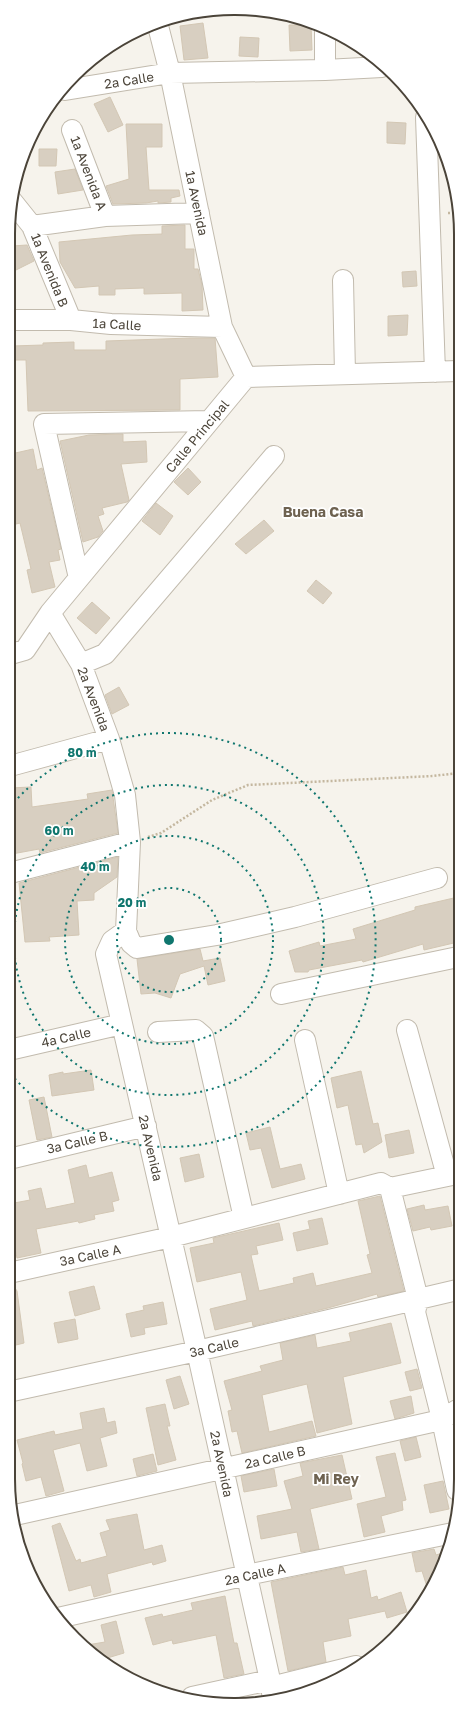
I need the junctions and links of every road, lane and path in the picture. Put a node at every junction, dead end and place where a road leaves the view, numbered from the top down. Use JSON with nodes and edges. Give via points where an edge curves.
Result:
{"nodes":[{"id":1,"x":159,"y":29,"type":"edge"},
{"id":2,"x":325,"y":35,"type":"edge"},
{"id":3,"x":377,"y":67,"type":"edge"},
{"id":4,"x":325,"y":70,"type":"junction"},
{"id":5,"x":170,"y":73,"type":"junction"},
{"id":6,"x":70,"y":89,"type":"edge"},
{"id":7,"x":426,"y":128,"type":"edge"},
{"id":8,"x":72,"y":130,"type":"dead end"},
{"id":9,"x":17,"y":207,"type":"edge"},
{"id":10,"x":199,"y":213,"type":"junction"},
{"id":11,"x":105,"y":216,"type":"junction"},
{"id":12,"x":32,"y":226,"type":"junction"},
{"id":13,"x":343,"y":280,"type":"dead end"},
{"id":14,"x":15,"y":320,"type":"edge"},
{"id":15,"x":71,"y":320,"type":"junction"},
{"id":16,"x":222,"y":327,"type":"junction"},
{"id":17,"x":454,"y":371,"type":"edge"},
{"id":18,"x":436,"y":372,"type":"junction"},
{"id":19,"x":344,"y":374,"type":"junction"},
{"id":20,"x":246,"y":377,"type":"junction"},
{"id":21,"x":209,"y":421,"type":"junction"},
{"id":22,"x":274,"y":456,"type":"dead end"},
{"id":23,"x":79,"y":578,"type":"junction"},
{"id":24,"x":50,"y":613,"type":"junction"},
{"id":25,"x":15,"y":653,"type":"edge"},
{"id":26,"x":81,"y":664,"type":"junction"},
{"id":27,"x":109,"y":739,"type":"junction"},
{"id":28,"x":15,"y":765,"type":"edge"},
{"id":29,"x":454,"y":773,"type":"edge"},
{"id":30,"x":130,"y":842,"type":"junction"},
{"id":31,"x":15,"y":871,"type":"edge"},
{"id":32,"x":437,"y":878,"type":"dead end"},
{"id":33,"x":126,"y":931,"type":"junction"},
{"id":34,"x":454,"y":958,"type":"edge"},
{"id":35,"x":281,"y":994,"type":"dead end"},
{"id":36,"x":122,"y":1024,"type":"junction"},
{"id":37,"x":407,"y":1030,"type":"dead end"},
{"id":38,"x":158,"y":1032,"type":"dead end"},
{"id":39,"x":305,"y":1040,"type":"dead end"},
{"id":40,"x":15,"y":1049,"type":"edge"},
{"id":41,"x":146,"y":1126,"type":"junction"},
{"id":42,"x":15,"y":1158,"type":"edge"},
{"id":43,"x":452,"y":1175,"type":"edge"},
{"id":44,"x":390,"y":1188,"type":"junction"},
{"id":45,"x":339,"y":1194,"type":"junction"},
{"id":46,"x":244,"y":1218,"type":"junction"},
{"id":47,"x":171,"y":1237,"type":"junction"},
{"id":48,"x":15,"y":1272,"type":"edge"},
{"id":49,"x":454,"y":1291,"type":"edge"},
{"id":50,"x":418,"y":1299,"type":"junction"},
{"id":51,"x":197,"y":1351,"type":"junction"},
{"id":52,"x":15,"y":1390,"type":"edge"},
{"id":53,"x":449,"y":1415,"type":"edge"},
{"id":54,"x":454,"y":1462,"type":"edge"},
{"id":55,"x":223,"y":1469,"type":"junction"},
{"id":56,"x":18,"y":1514,"type":"edge"},
{"id":57,"x":447,"y":1535,"type":"edge"},
{"id":58,"x":247,"y":1575,"type":"junction"},
{"id":59,"x":64,"y":1617,"type":"edge"},
{"id":60,"x":343,"y":1670,"type":"edge"},
{"id":61,"x":272,"y":1689,"type":"edge"},
{"id":62,"x":204,"y":1696,"type":"edge"}],
"edges":[{"from":1,"to":5,"type":"street","name":"1a Avenida"},
{"from":2,"to":4,"type":"street"},
{"from":3,"to":4,"type":"street","name":"2a Calle"},
{"from":4,"to":5,"type":"street","name":"2a Calle"},
{"from":5,"to":6,"type":"street","name":"2a Calle"},
{"from":5,"to":10,"type":"street","name":"1a Avenida"},
{"from":7,"to":18,"type":"street"},
{"from":8,"to":11,"type":"street","name":"1a Avenida A"},
{"from":9,"to":12,"type":"street","name":"1a Avenida B"},
{"from":10,"to":11,"type":"street"},
{"from":10,"to":16,"type":"street","name":"1a Avenida"},
{"from":11,"to":12,"type":"street"},
{"from":12,"to":15,"type":"street","name":"1a Avenida B"},
{"from":13,"to":19,"type":"street"},
{"from":14,"to":15,"type":"street","name":"1a Calle"},
{"from":15,"to":16,"type":"street","name":"1a Calle","via":[[111,324]]},
{"from":16,"to":20,"type":"street","name":"1a Avenida"},
{"from":17,"to":18,"type":"street"},
{"from":18,"to":19,"type":"street"},
{"from":19,"to":20,"type":"street"},
{"from":20,"to":21,"type":"street","name":"Calle Principal"},
{"from":21,"to":23,"type":"street","name":"Calle Principal"},
{"from":21,"to":23,"type":"street","via":[[44,424]]},
{"from":22,"to":26,"type":"street","via":[[105,654]]},
{"from":23,"to":24,"type":"street","name":"Calle Principal"},
{"from":24,"to":25,"type":"street","name":"Calle Principal","via":[[25,650]]},
{"from":24,"to":26,"type":"street","name":"2a Avenida"},
{"from":26,"to":27,"type":"street","name":"2a Avenida"},
{"from":27,"to":28,"type":"street"},
{"from":27,"to":30,"type":"street","name":"2a Avenida","via":[[126,796]]},
{"from":29,"to":30,"type":"path","via":[[248,785],[212,800],[161,833]]},
{"from":30,"to":31,"type":"street"},
{"from":30,"to":33,"type":"street","name":"2a Avenida"},
{"from":32,"to":33,"type":"street","via":[[295,917],[217,935],[137,948],[131,943]]},
{"from":33,"to":36,"type":"street","name":"2a Avenida","via":[[112,941],[106,954]]},
{"from":34,"to":35,"type":"street"},
{"from":36,"to":40,"type":"street","name":"4a Calle"},
{"from":36,"to":41,"type":"street","name":"2a Avenida"},
{"from":37,"to":43,"type":"street"},
{"from":38,"to":46,"type":"street","via":[[196,1030],[203,1036]]},
{"from":39,"to":45,"type":"street"},
{"from":41,"to":42,"type":"street","name":"3a Calle B"},
{"from":41,"to":47,"type":"street","name":"2a Avenida"},
{"from":43,"to":44,"type":"street","name":"3a Calle A"},
{"from":44,"to":45,"type":"street","name":"3a Calle A","via":[[381,1183]]},
{"from":44,"to":50,"type":"street"},
{"from":45,"to":46,"type":"street","name":"3a Calle A"},
{"from":46,"to":47,"type":"street","name":"3a Calle A"},
{"from":47,"to":48,"type":"street","name":"3a Calle A"},
{"from":47,"to":51,"type":"street","name":"2a Avenida"},
{"from":49,"to":50,"type":"street","name":"3a Calle"},
{"from":50,"to":51,"type":"street","name":"3a Calle"},
{"from":50,"to":53,"type":"street","via":[[415,1312],[440,1411]]},
{"from":51,"to":52,"type":"street","name":"3a Calle"},
{"from":51,"to":55,"type":"street","name":"2a Avenida"},
{"from":53,"to":54,"type":"street"},
{"from":53,"to":55,"type":"street","name":"2a Calle B"},
{"from":55,"to":56,"type":"street","name":"2a Calle B"},
{"from":55,"to":58,"type":"street","name":"2a Avenida"},
{"from":57,"to":58,"type":"street","name":"2a Calle A"},
{"from":58,"to":59,"type":"street","name":"2a Calle A"},
{"from":58,"to":61,"type":"street","name":"2a Avenida"},
{"from":60,"to":61,"type":"street"},
{"from":61,"to":62,"type":"street"}]}
